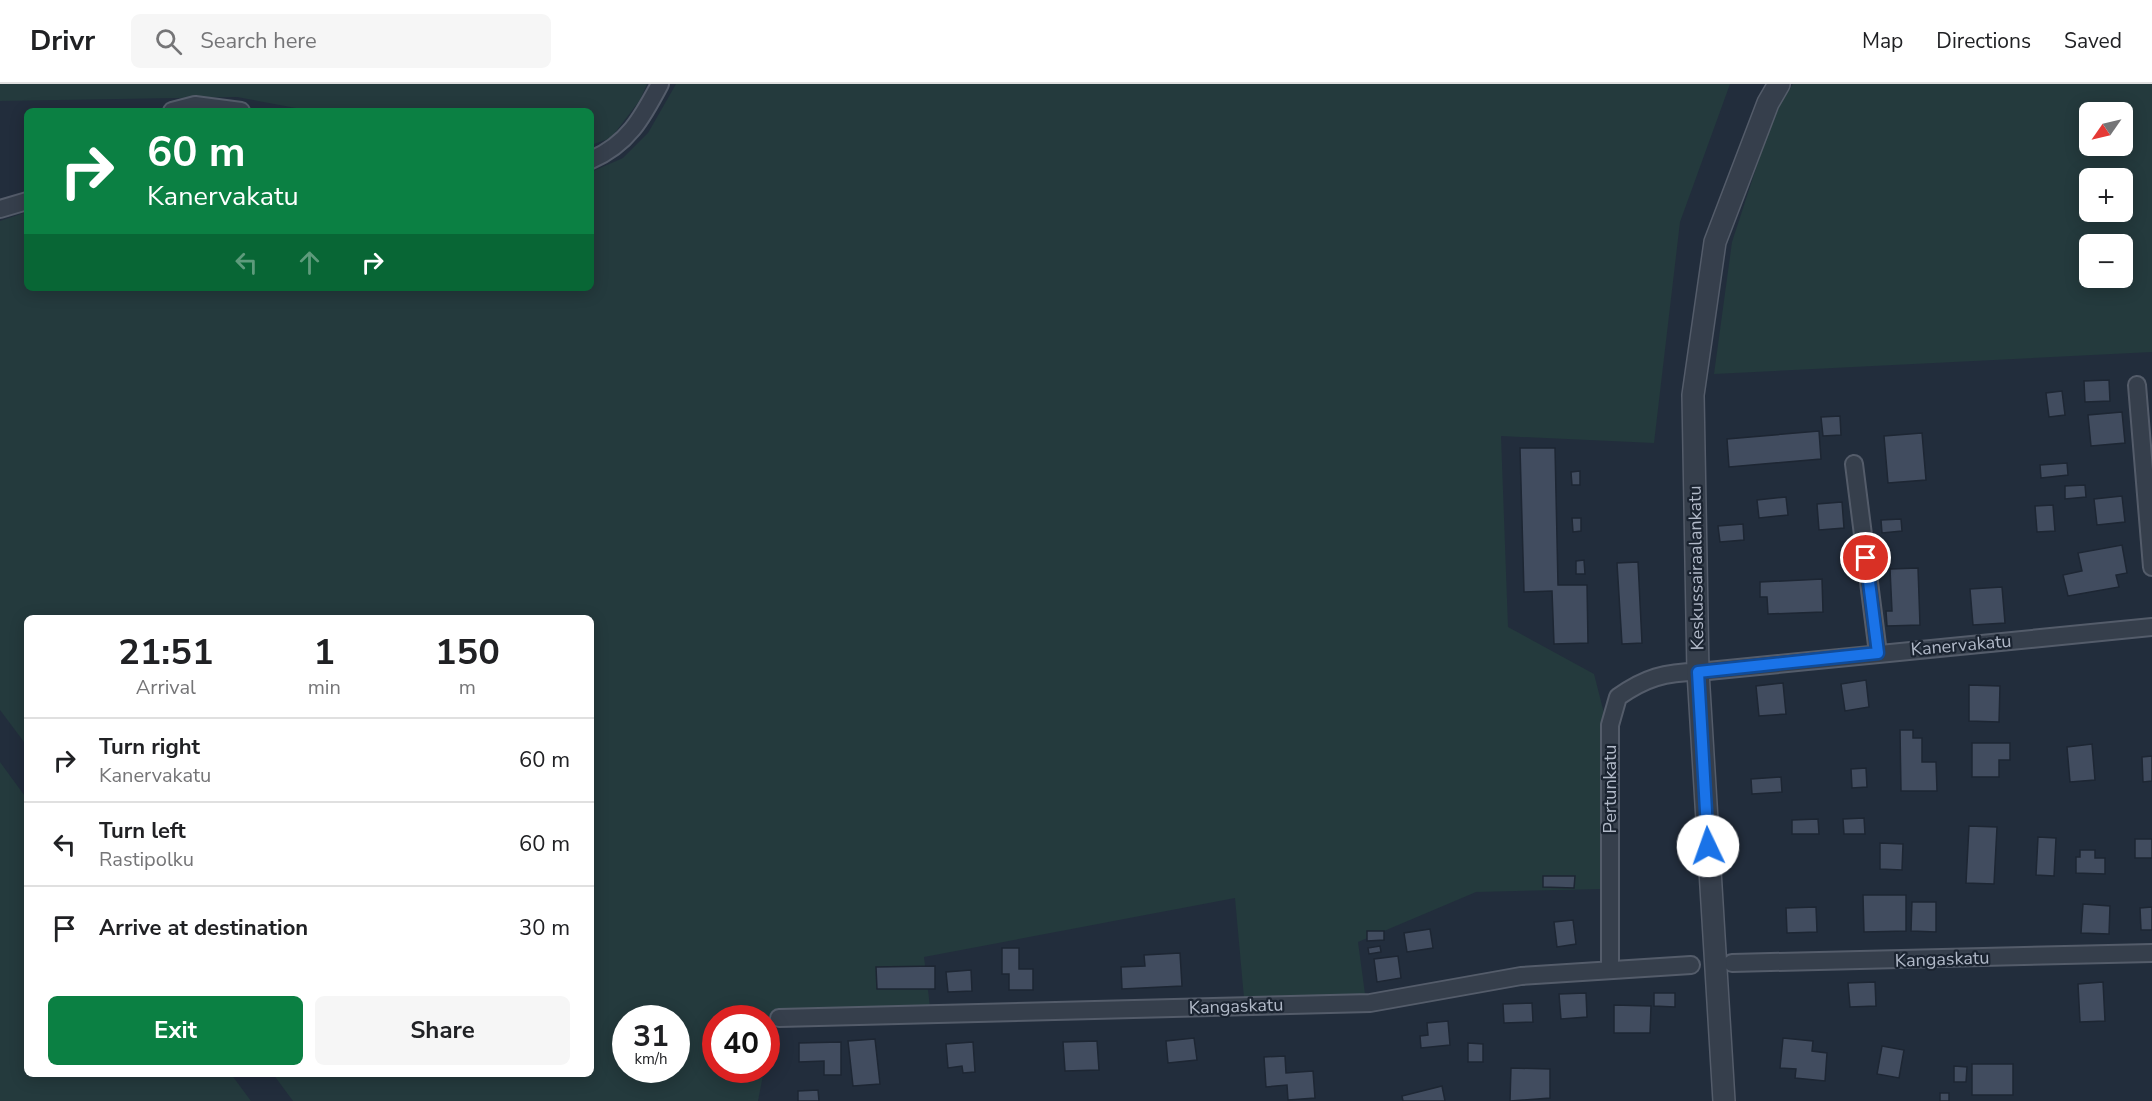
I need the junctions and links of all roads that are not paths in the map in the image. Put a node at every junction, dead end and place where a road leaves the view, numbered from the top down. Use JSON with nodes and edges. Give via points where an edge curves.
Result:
{"nodes":[{"id":1,"x":660,"y":84,"type":"edge"},
{"id":2,"x":1779,"y":84,"type":"edge"},
{"id":3,"x":184,"y":108,"type":"edge"},
{"id":4,"x":218,"y":108,"type":"edge"},
{"id":5,"x":594,"y":158,"type":"edge"},
{"id":6,"x":24,"y":202,"type":"edge"},
{"id":7,"x":0,"y":209,"type":"edge"},
{"id":8,"x":2136,"y":385,"type":"dead end"},
{"id":9,"x":1854,"y":464,"type":"dead end"},
{"id":10,"x":2152,"y":567,"type":"edge"},
{"id":11,"x":2152,"y":627,"type":"edge"},
{"id":12,"x":1878,"y":653,"type":"junction"},
{"id":13,"x":1698,"y":672,"type":"junction"},
{"id":14,"x":2152,"y":953,"type":"edge"},
{"id":15,"x":1732,"y":963,"type":"dead end"},
{"id":16,"x":1691,"y":965,"type":"dead end"},
{"id":17,"x":1610,"y":970,"type":"junction"},
{"id":18,"x":780,"y":1018,"type":"edge"},
{"id":19,"x":1724,"y":1101,"type":"edge"}],
"edges":[{"from":1,"to":5,"type":"street","via":[[640,122],[618,145]]},
{"from":2,"to":13,"type":"street","name":"Keskussairaalankatu","via":[[1768,103],[1715,242],[1693,395]]},
{"from":3,"to":4,"type":"street"},
{"from":6,"to":7,"type":"street"},
{"from":8,"to":10,"type":"street"},
{"from":9,"to":12,"type":"street"},
{"from":11,"to":12,"type":"street","name":"Kanervakatu"},
{"from":12,"to":13,"type":"street","name":"Kanervakatu"},
{"from":13,"to":17,"type":"street","name":"Pertunkatu","via":[[1676,672],[1640,681],[1618,697],[1610,725]]},
{"from":13,"to":19,"type":"street","name":"Keskussairaalankatu"},
{"from":14,"to":15,"type":"street","name":"Kangaskatu"},
{"from":16,"to":17,"type":"street","name":"Kangaskatu"},
{"from":17,"to":18,"type":"street","name":"Kangaskatu","via":[[1521,975],[1370,1003]]}]}
